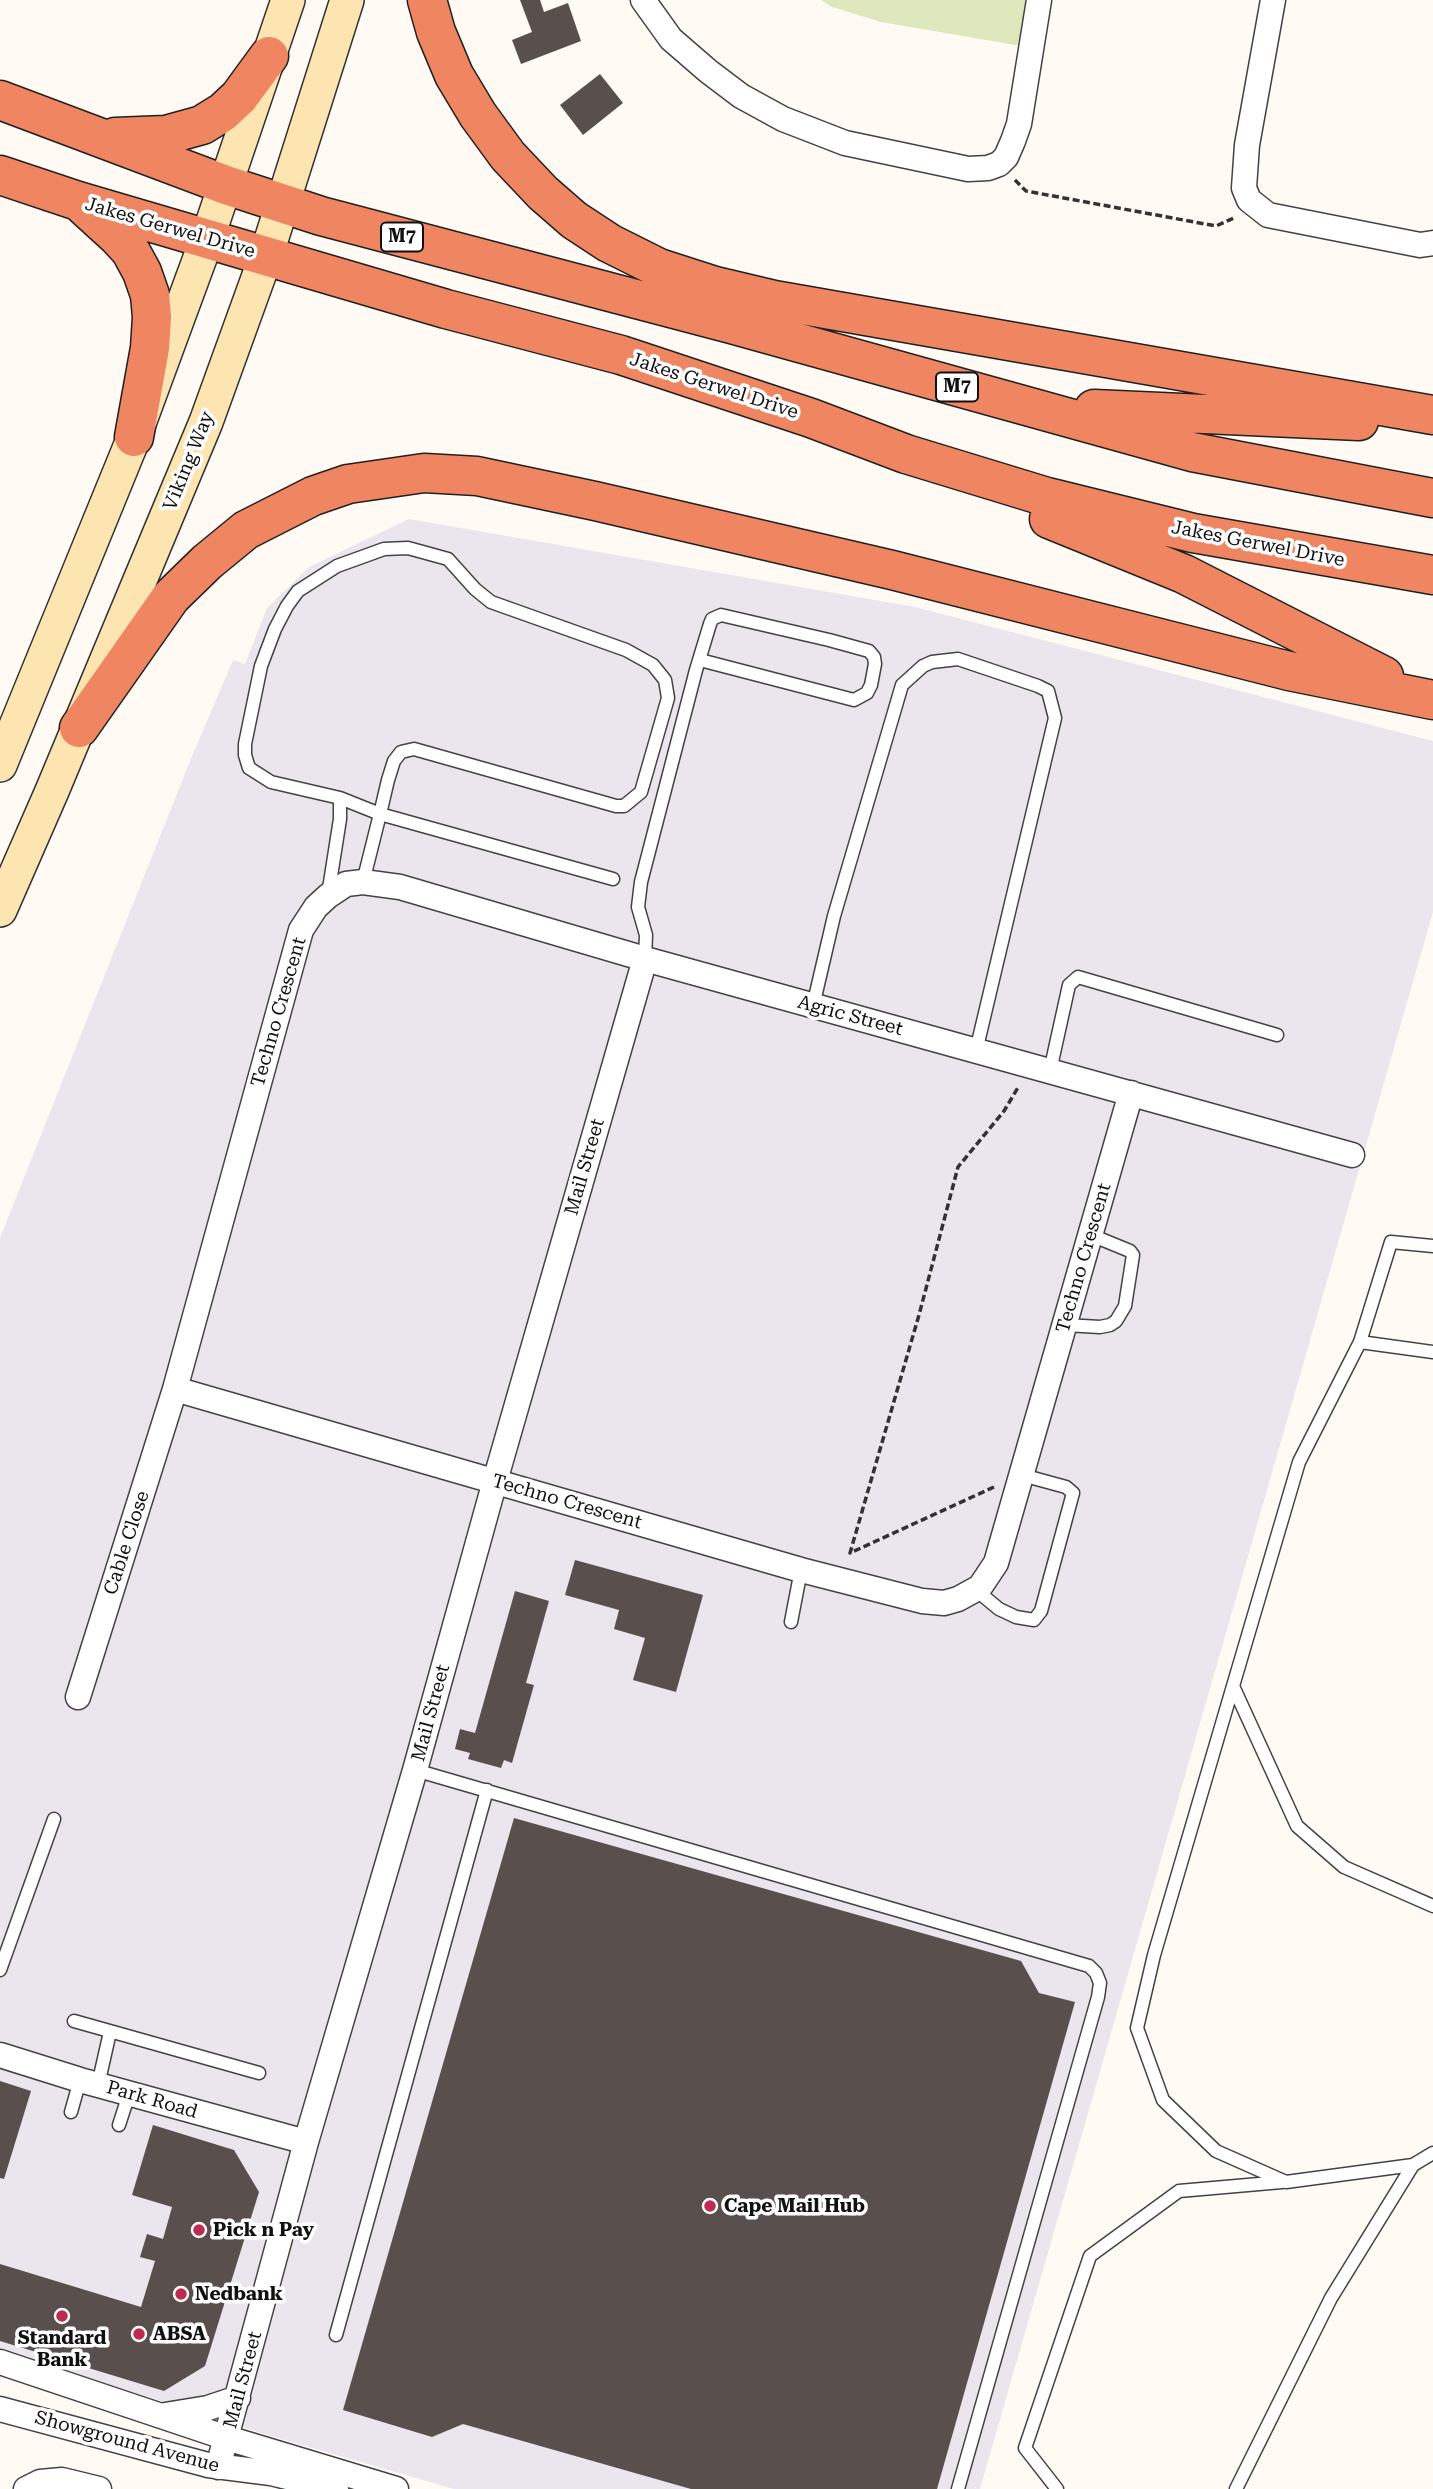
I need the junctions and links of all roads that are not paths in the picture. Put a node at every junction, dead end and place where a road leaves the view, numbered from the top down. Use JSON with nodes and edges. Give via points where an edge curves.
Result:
{"nodes":[{"id":1,"x":288,"y":0,"type":"edge"},
{"id":2,"x":347,"y":0,"type":"edge"},
{"id":3,"x":428,"y":0,"type":"edge"},
{"id":4,"x":643,"y":0,"type":"edge"},
{"id":5,"x":1039,"y":0,"type":"edge"},
{"id":6,"x":1273,"y":0,"type":"edge"},
{"id":7,"x":269,"y":56,"type":"junction"},
{"id":8,"x":0,"y":100,"type":"edge"},
{"id":9,"x":96,"y":137,"type":"junction"},
{"id":10,"x":0,"y":175,"type":"edge"},
{"id":11,"x":226,"y":185,"type":"junction"},
{"id":12,"x":78,"y":201,"type":"junction"},
{"id":13,"x":283,"y":204,"type":"junction"},
{"id":14,"x":207,"y":239,"type":"junction"},
{"id":15,"x":1433,"y":243,"type":"edge"},
{"id":16,"x":266,"y":256,"type":"junction"},
{"id":17,"x":1022,"y":405,"type":"junction"},
{"id":18,"x":1433,"y":415,"type":"edge"},
{"id":19,"x":1433,"y":426,"type":"edge"},
{"id":20,"x":134,"y":437,"type":"junction"},
{"id":21,"x":906,"y":454,"type":"junction"},
{"id":22,"x":1433,"y":498,"type":"edge"},
{"id":23,"x":1433,"y":575,"type":"edge"},
{"id":24,"x":700,"y":660,"type":"junction"},
{"id":25,"x":1433,"y":699,"type":"edge"},
{"id":26,"x":79,"y":728,"type":"junction"},
{"id":27,"x":0,"y":765,"type":"edge"},
{"id":28,"x":340,"y":799,"type":"junction"},
{"id":29,"x":380,"y":814,"type":"junction"},
{"id":30,"x":613,"y":879,"type":"dead end"},
{"id":31,"x":346,"y":887,"type":"junction"},
{"id":32,"x":0,"y":910,"type":"edge"},
{"id":33,"x":645,"y":959,"type":"junction"},
{"id":34,"x":813,"y":1006,"type":"junction"},
{"id":35,"x":1277,"y":1035,"type":"dead end"},
{"id":36,"x":976,"y":1051,"type":"junction"},
{"id":37,"x":1040,"y":1068,"type":"junction"},
{"id":38,"x":1131,"y":1093,"type":"junction"},
{"id":39,"x":1352,"y":1155,"type":"dead end"},
{"id":40,"x":1091,"y":1235,"type":"junction"},
{"id":41,"x":1433,"y":1246,"type":"edge"},
{"id":42,"x":1065,"y":1325,"type":"junction"},
{"id":43,"x":1360,"y":1342,"type":"junction"},
{"id":44,"x":1433,"y":1352,"type":"edge"},
{"id":45,"x":175,"y":1389,"type":"junction"},
{"id":46,"x":1022,"y":1475,"type":"junction"},
{"id":47,"x":495,"y":1481,"type":"junction"},
{"id":48,"x":802,"y":1570,"type":"junction"},
{"id":49,"x":976,"y":1590,"type":"junction"},
{"id":50,"x":791,"y":1622,"type":"dead end"},
{"id":51,"x":1233,"y":1686,"type":"junction"},
{"id":52,"x":78,"y":1697,"type":"dead end"},
{"id":53,"x":415,"y":1770,"type":"junction"},
{"id":54,"x":487,"y":1790,"type":"junction"},
{"id":55,"x":54,"y":1819,"type":"dead end"},
{"id":56,"x":1433,"y":1906,"type":"edge"},
{"id":57,"x":0,"y":1970,"type":"edge"},
{"id":58,"x":74,"y":2021,"type":"dead end"},
{"id":59,"x":110,"y":2032,"type":"junction"},
{"id":60,"x":0,"y":2055,"type":"edge"},
{"id":61,"x":258,"y":2073,"type":"dead end"},
{"id":62,"x":89,"y":2082,"type":"junction"},
{"id":63,"x":130,"y":2094,"type":"junction"},
{"id":64,"x":71,"y":2112,"type":"dead end"},
{"id":65,"x":119,"y":2125,"type":"dead end"},
{"id":66,"x":306,"y":2142,"type":"junction"},
{"id":67,"x":1433,"y":2153,"type":"edge"},
{"id":68,"x":1413,"y":2165,"type":"junction"},
{"id":69,"x":1286,"y":2182,"type":"junction"},
{"id":70,"x":336,"y":2335,"type":"dead end"},
{"id":71,"x":0,"y":2362,"type":"edge"},
{"id":72,"x":238,"y":2398,"type":"junction"},
{"id":73,"x":0,"y":2409,"type":"edge"},
{"id":74,"x":160,"y":2416,"type":"junction"},
{"id":75,"x":227,"y":2438,"type":"junction"},
{"id":76,"x":218,"y":2467,"type":"junction"},
{"id":77,"x":28,"y":2488,"type":"edge"},
{"id":78,"x":99,"y":2489,"type":"edge"},
{"id":79,"x":337,"y":2489,"type":"edge"},
{"id":80,"x":396,"y":2489,"type":"edge"},
{"id":81,"x":958,"y":2489,"type":"edge"},
{"id":82,"x":1057,"y":2489,"type":"edge"},
{"id":83,"x":1236,"y":2489,"type":"edge"}],
"edges":[{"from":1,"to":7,"type":"main road"},
{"from":2,"to":13,"type":"main road","name":"Viking Way"},
{"from":3,"to":18,"type":"highway","via":[[454,75],[508,156],[574,220],[659,268],[774,300]]},
{"from":4,"to":5,"type":"street","via":[[671,39],[708,71],[741,96],[793,124],[845,143],[968,169],[988,169],[1006,156],[1019,124]]},
{"from":6,"to":15,"type":"street","via":[[1245,171],[1249,200],[1268,215],[1407,243]]},
{"from":7,"to":9,"type":"highway","via":[[239,97],[197,127],[166,135]]},
{"from":7,"to":11,"type":"main road"},
{"from":8,"to":9,"type":"highway","number":"M7"},
{"from":9,"to":11,"type":"highway","number":"M7"},
{"from":10,"to":12,"type":"highway","name":"Jakes Gerwel Drive"},
{"from":11,"to":13,"type":"highway","number":"M7"},
{"from":11,"to":14,"type":"main road"},
{"from":12,"to":14,"type":"highway","name":"Jakes Gerwel Drive"},
{"from":12,"to":20,"type":"highway","via":[[130,250],[149,289],[150,348]]},
{"from":13,"to":16,"type":"main road","name":"Viking Way"},
{"from":13,"to":17,"type":"highway","number":"M7"},
{"from":14,"to":16,"type":"highway","name":"Jakes Gerwel Drive"},
{"from":14,"to":20,"type":"main road"},
{"from":16,"to":21,"type":"highway","name":"Jakes Gerwel Drive","via":[[621,355]]},
{"from":16,"to":26,"type":"main road","name":"Viking Way","via":[[206,422]]},
{"from":17,"to":19,"type":"highway"},
{"from":17,"to":22,"type":"highway","number":"M7","via":[[1192,452]]},
{"from":20,"to":27,"type":"main road"},
{"from":21,"to":23,"type":"highway","name":"Jakes Gerwel Drive","via":[[1155,524]]},
{"from":21,"to":25,"type":"highway","via":[[961,485],[1184,574]]},
{"from":24,"to":24,"type":"lane","via":[[712,619],[721,615],[869,651],[875,664],[867,693],[854,700]]},
{"from":24,"to":33,"type":"lane","via":[[641,882],[638,907],[646,934]]},
{"from":25,"to":26,"type":"highway","via":[[1289,671],[892,570],[595,501],[477,476],[424,473],[348,484],[246,530],[171,597]]},
{"from":26,"to":32,"type":"main road","name":"Viking Way"},
{"from":28,"to":29,"type":"lane"},
{"from":28,"to":29,"type":"lane","via":[[271,782],[249,768],[245,755],[261,666],[275,628],[299,591],[337,566],[384,549],[433,553],[448,559],[491,602],[626,650],[653,665],[665,680],[668,698],[641,792],[624,806],[414,749],[401,752],[394,761]]},
{"from":28,"to":31,"type":"lane"},
{"from":29,"to":30,"type":"lane"},
{"from":29,"to":31,"type":"lane"},
{"from":31,"to":33,"type":"street","name":"Agric Street","via":[[400,887]]},
{"from":31,"to":45,"type":"street","name":"Techno Crescent","via":[[316,907],[301,930]]},
{"from":33,"to":34,"type":"street","name":"Agric Street"},
{"from":33,"to":47,"type":"street","name":"Mail Street"},
{"from":34,"to":36,"type":"street","name":"Agric Street"},
{"from":34,"to":36,"type":"lane","via":[[834,916],[902,685],[923,666],[958,659],[1048,691],[1055,718]]},
{"from":35,"to":37,"type":"lane","via":[[1078,977],[1069,985]]},
{"from":36,"to":37,"type":"street","name":"Agric Street"},
{"from":37,"to":38,"type":"street","name":"Agric Street"},
{"from":38,"to":39,"type":"street","name":"Agric Street"},
{"from":38,"to":40,"type":"street","name":"Techno Crescent"},
{"from":40,"to":42,"type":"street","name":"Techno Crescent"},
{"from":40,"to":42,"type":"lane","via":[[1133,1255],[1125,1306],[1110,1325]]},
{"from":41,"to":43,"type":"lane","via":[[1391,1242]]},
{"from":42,"to":46,"type":"street","name":"Techno Crescent"},
{"from":43,"to":44,"type":"lane"},
{"from":43,"to":51,"type":"lane","via":[[1298,1462]]},
{"from":45,"to":47,"type":"street","name":"Techno Crescent"},
{"from":45,"to":52,"type":"street","name":"Cable Close"},
{"from":46,"to":49,"type":"street","name":"Techno Crescent","via":[[996,1563]]},
{"from":46,"to":49,"type":"lane","via":[[1073,1493],[1041,1611],[1029,1621],[1005,1614]]},
{"from":47,"to":48,"type":"street","name":"Techno Crescent"},
{"from":47,"to":53,"type":"street","name":"Mail Street"},
{"from":48,"to":49,"type":"street","name":"Techno Crescent","via":[[922,1601],[944,1603]]},
{"from":48,"to":50,"type":"lane"},
{"from":51,"to":56,"type":"lane","via":[[1297,1826],[1344,1867]]},
{"from":51,"to":69,"type":"lane","via":[[1137,2028],[1163,2100],[1216,2151]]},
{"from":53,"to":54,"type":"lane"},
{"from":53,"to":66,"type":"street","name":"Mail Street"},
{"from":54,"to":70,"type":"lane"},
{"from":54,"to":81,"type":"lane","via":[[1076,1962],[1096,1973],[1098,1997]]},
{"from":55,"to":57,"type":"lane"},
{"from":58,"to":59,"type":"lane"},
{"from":59,"to":61,"type":"lane"},
{"from":59,"to":62,"type":"lane"},
{"from":60,"to":62,"type":"street","name":"Park Road"},
{"from":62,"to":63,"type":"street","name":"Park Road"},
{"from":62,"to":64,"type":"lane"},
{"from":63,"to":65,"type":"lane"},
{"from":63,"to":66,"type":"street","name":"Park Road"},
{"from":66,"to":72,"type":"street","name":"Mail Street"},
{"from":67,"to":68,"type":"lane"},
{"from":68,"to":69,"type":"lane"},
{"from":68,"to":83,"type":"lane","via":[[1331,2298]]},
{"from":69,"to":82,"type":"lane","via":[[1179,2191],[1090,2256],[1025,2448]]},
{"from":71,"to":74,"type":"street","name":"Showground Avenue"},
{"from":72,"to":74,"type":"street"},
{"from":72,"to":75,"type":"street","name":"Mail Street"},
{"from":73,"to":76,"type":"street","name":"Showground Avenue"},
{"from":74,"to":75,"type":"street","name":"Showground Avenue"},
{"from":75,"to":76,"type":"street","name":"Mail Street"},
{"from":75,"to":80,"type":"street","name":"Showground Avenue"},
{"from":76,"to":79,"type":"street","name":"Showground Avenue","via":[[271,2473]]},
{"from":77,"to":78,"type":"street","via":[[62,2480]]}]}
